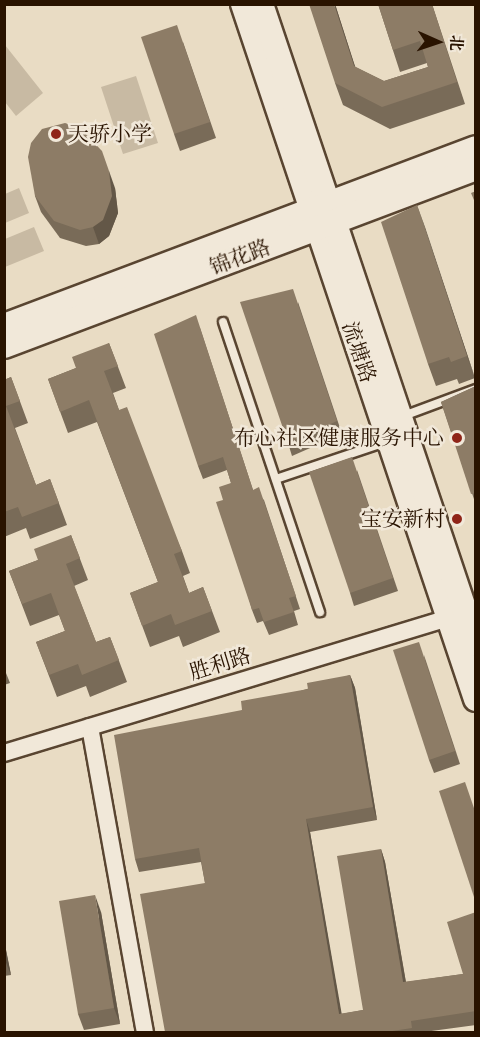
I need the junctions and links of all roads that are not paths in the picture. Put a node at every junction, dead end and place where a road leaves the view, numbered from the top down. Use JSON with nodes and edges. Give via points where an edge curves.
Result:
{"nodes":[{"id":1,"x":243,"y":4,"type":"edge"},
{"id":2,"x":261,"y":4,"type":"edge"},
{"id":3,"x":476,"y":148,"type":"edge"},
{"id":4,"x":476,"y":168,"type":"edge"},
{"id":5,"x":323,"y":216,"type":"junction"},
{"id":6,"x":223,"y":322,"type":"dead end"},
{"id":7,"x":4,"y":326,"type":"edge"},
{"id":8,"x":4,"y":346,"type":"edge"},
{"id":9,"x":476,"y":388,"type":"edge"},
{"id":10,"x":399,"y":417,"type":"junction"},
{"id":11,"x":389,"y":441,"type":"junction"},
{"id":12,"x":276,"y":479,"type":"junction"},
{"id":13,"x":320,"y":612,"type":"dead end"},
{"id":14,"x":463,"y":613,"type":"edge"},
{"id":15,"x":476,"y":644,"type":"edge"},
{"id":16,"x":476,"y":699,"type":"edge"},
{"id":17,"x":90,"y":727,"type":"junction"},
{"id":18,"x":4,"y":753,"type":"edge"},
{"id":19,"x":145,"y":1032,"type":"edge"}],
"edges":[{"from":1,"to":5,"type":"street","name":"流塘路"},
{"from":2,"to":5,"type":"street","name":"流塘路"},
{"from":3,"to":5,"type":"street","name":"锦花路"},
{"from":4,"to":5,"type":"street","name":"锦花路"},
{"from":5,"to":7,"type":"street","name":"锦花路"},
{"from":5,"to":8,"type":"street","name":"锦花路"},
{"from":5,"to":10,"type":"street","name":"流塘路"},
{"from":5,"to":11,"type":"street","name":"流塘路"},
{"from":6,"to":12,"type":"lane"},
{"from":9,"to":10,"type":"lane"},
{"from":10,"to":14,"type":"street","name":"流塘路"},
{"from":11,"to":12,"type":"lane"},
{"from":11,"to":14,"type":"street","name":"流塘路"},
{"from":12,"to":13,"type":"lane"},
{"from":14,"to":15,"type":"street","name":"流塘路"},
{"from":14,"to":16,"type":"street","name":"流塘路"},
{"from":14,"to":17,"type":"street","name":"胜利路"},
{"from":17,"to":18,"type":"street","name":"胜利路"},
{"from":17,"to":19,"type":"street"}]}
